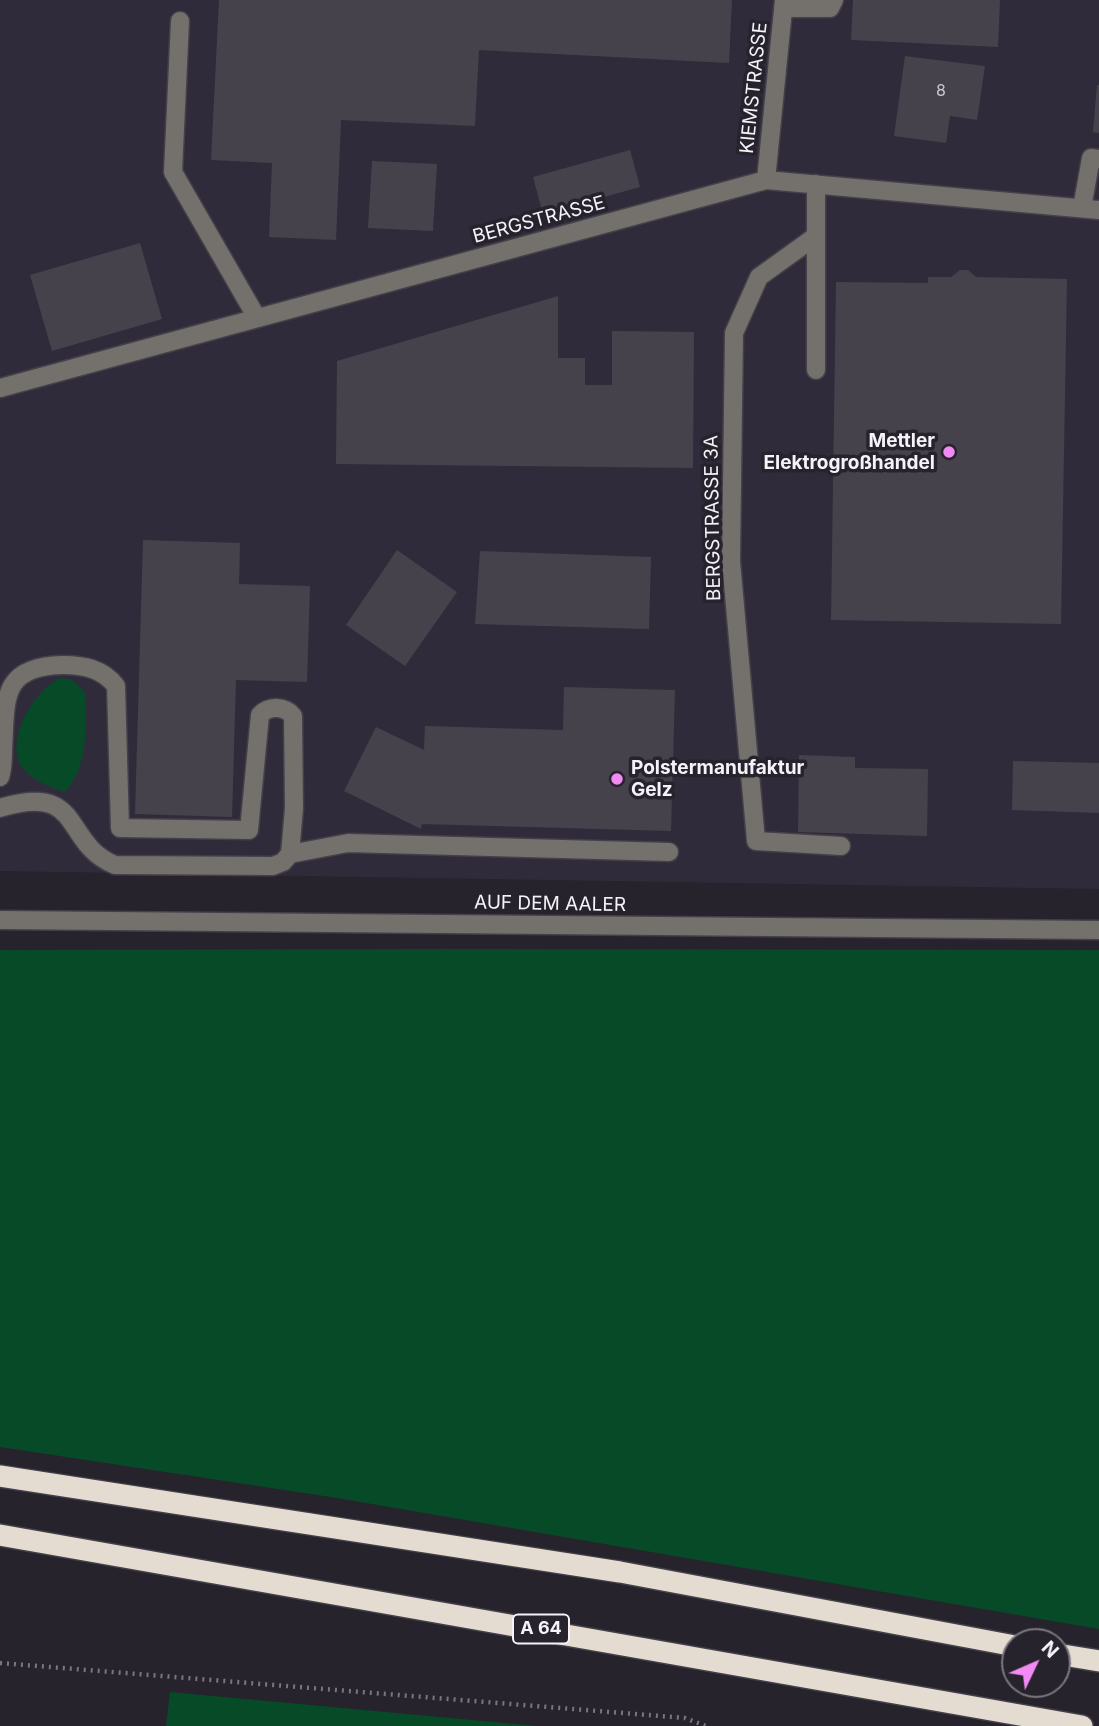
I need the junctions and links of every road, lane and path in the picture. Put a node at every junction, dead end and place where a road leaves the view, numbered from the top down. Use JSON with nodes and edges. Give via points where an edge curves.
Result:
{"nodes":[{"id":1,"x":834,"y":0,"type":"edge"},
{"id":2,"x":783,"y":4,"type":"edge"},
{"id":3,"x":180,"y":21,"type":"dead end"},
{"id":4,"x":1099,"y":159,"type":"edge"},
{"id":5,"x":766,"y":180,"type":"junction"},
{"id":6,"x":816,"y":184,"type":"junction"},
{"id":7,"x":1091,"y":209,"type":"edge"},
{"id":8,"x":816,"y":236,"type":"junction"},
{"id":9,"x":257,"y":318,"type":"junction"},
{"id":10,"x":816,"y":370,"type":"dead end"},
{"id":11,"x":0,"y":388,"type":"edge"},
{"id":12,"x":0,"y":777,"type":"edge"},
{"id":13,"x":0,"y":808,"type":"edge"},
{"id":14,"x":841,"y":846,"type":"dead end"},
{"id":15,"x":669,"y":852,"type":"dead end"},
{"id":16,"x":290,"y":854,"type":"junction"},
{"id":17,"x":0,"y":920,"type":"edge"},
{"id":18,"x":1099,"y":930,"type":"edge"},
{"id":19,"x":0,"y":1475,"type":"edge"},
{"id":20,"x":0,"y":1535,"type":"edge"},
{"id":21,"x":1001,"y":1643,"type":"edge"},
{"id":22,"x":1071,"y":1656,"type":"edge"},
{"id":23,"x":1099,"y":1661,"type":"edge"},
{"id":24,"x":0,"y":1663,"type":"edge"},
{"id":25,"x":706,"y":1726,"type":"edge"},
{"id":26,"x":1082,"y":1726,"type":"edge"}],
"edges":[{"from":1,"to":2,"type":"street","via":[[830,8]]},
{"from":2,"to":5,"type":"street","name":"KIEMSTRASSE"},
{"from":3,"to":9,"type":"street","via":[[173,172]]},
{"from":4,"to":7,"type":"street","via":[[1091,158]]},
{"from":5,"to":6,"type":"street","name":"BERGSTRASSE"},
{"from":5,"to":9,"type":"street","name":"BERGSTRASSE"},
{"from":6,"to":7,"type":"street","name":"BERGSTRASSE"},
{"from":6,"to":8,"type":"street"},
{"from":8,"to":10,"type":"street"},
{"from":8,"to":14,"type":"street","name":"BERGSTRASSE 3A","via":[[759,278],[734,333],[731,561],[755,841]]},
{"from":9,"to":11,"type":"street","name":"BERGSTRASSE"},
{"from":12,"to":16,"type":"street","via":[[6,694],[16,678],[42,666],[90,668],[107,675],[116,686],[120,828],[249,830],[260,715],[268,708],[281,708],[293,716]]},
{"from":13,"to":16,"type":"street","via":[[38,800],[57,807],[93,851],[115,865],[273,866]]},
{"from":15,"to":16,"type":"street","via":[[348,843]]},
{"from":17,"to":18,"type":"street","name":"AUF DEM AALER"},
{"from":19,"to":21,"type":"highway","via":[[620,1572]]},
{"from":20,"to":26,"type":"highway","number":"A 64"},
{"from":22,"to":23,"type":"highway"},
{"from":24,"to":25,"type":"path","via":[[685,1718]]}]}
